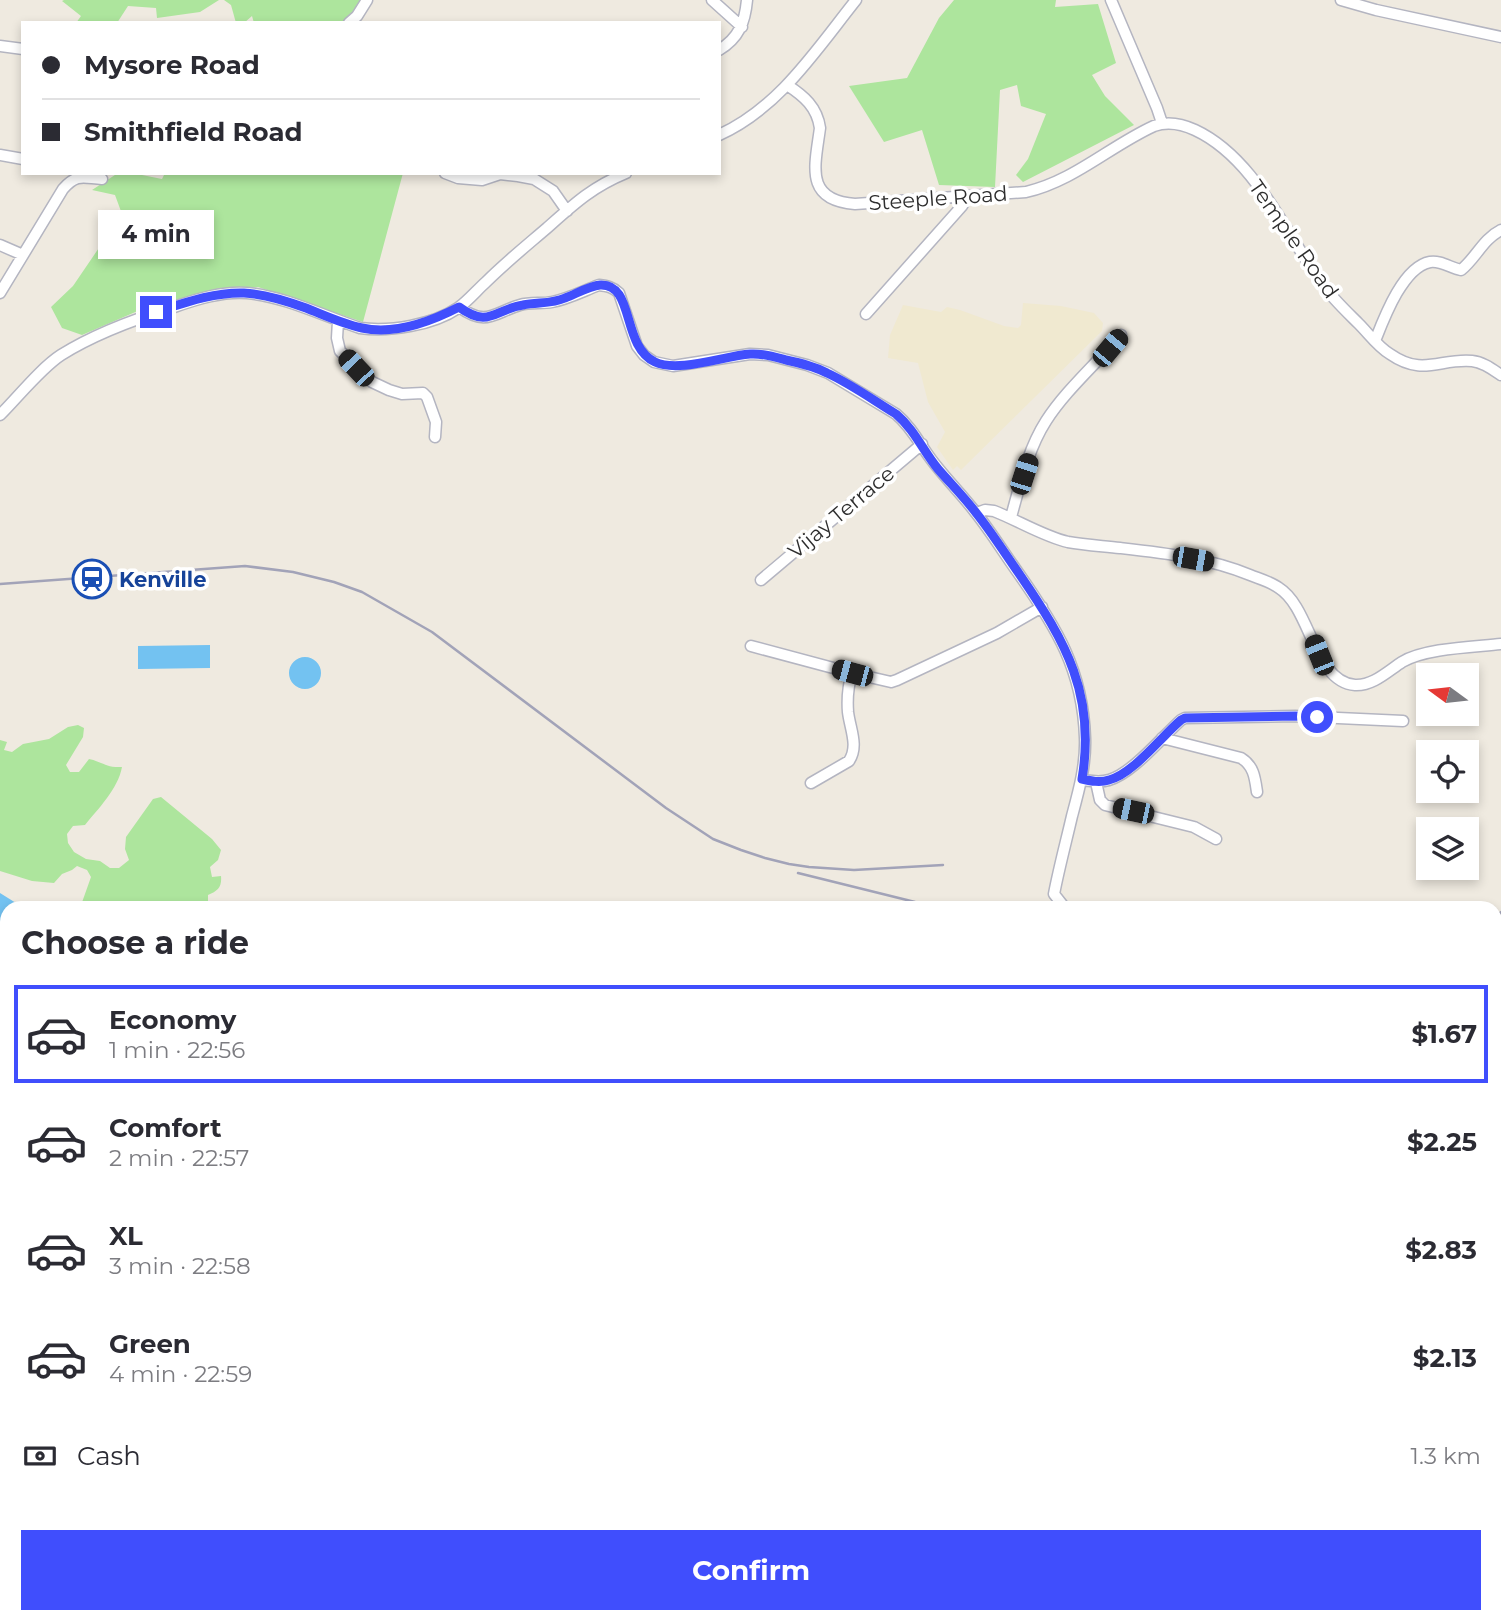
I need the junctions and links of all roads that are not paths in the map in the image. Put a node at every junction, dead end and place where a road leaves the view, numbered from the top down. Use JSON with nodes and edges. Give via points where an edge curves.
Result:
{"nodes":[{"id":1,"x":367,"y":0,"type":"edge"},
{"id":2,"x":712,"y":0,"type":"edge"},
{"id":3,"x":747,"y":0,"type":"edge"},
{"id":4,"x":856,"y":0,"type":"edge"},
{"id":5,"x":1111,"y":0,"type":"edge"},
{"id":6,"x":1341,"y":0,"type":"edge"},
{"id":7,"x":351,"y":21,"type":"edge"},
{"id":8,"x":742,"y":27,"type":"junction"},
{"id":9,"x":1501,"y":37,"type":"edge"},
{"id":10,"x":0,"y":46,"type":"edge"},
{"id":11,"x":21,"y":49,"type":"edge"},
{"id":12,"x":721,"y":49,"type":"edge"},
{"id":13,"x":788,"y":85,"type":"junction"},
{"id":14,"x":1162,"y":123,"type":"junction"},
{"id":15,"x":721,"y":134,"type":"edge"},
{"id":16,"x":0,"y":155,"type":"edge"},
{"id":17,"x":21,"y":159,"type":"edge"},
{"id":18,"x":450,"y":175,"type":"edge"},
{"id":19,"x":497,"y":175,"type":"edge"},
{"id":20,"x":510,"y":175,"type":"edge"},
{"id":21,"x":621,"y":175,"type":"edge"},
{"id":22,"x":102,"y":179,"type":"dead end"},
{"id":23,"x":968,"y":196,"type":"junction"},
{"id":24,"x":567,"y":211,"type":"junction"},
{"id":25,"x":1501,"y":230,"type":"edge"},
{"id":26,"x":0,"y":245,"type":"edge"},
{"id":27,"x":23,"y":256,"type":"junction"},
{"id":28,"x":0,"y":293,"type":"edge"},
{"id":29,"x":459,"y":307,"type":"junction"},
{"id":30,"x":866,"y":314,"type":"dead end"},
{"id":31,"x":338,"y":321,"type":"junction"},
{"id":32,"x":1121,"y":335,"type":"dead end"},
{"id":33,"x":1374,"y":341,"type":"junction"},
{"id":34,"x":1501,"y":375,"type":"edge"},
{"id":35,"x":0,"y":415,"type":"edge"},
{"id":36,"x":435,"y":437,"type":"dead end"},
{"id":37,"x":922,"y":444,"type":"junction"},
{"id":38,"x":976,"y":513,"type":"junction"},
{"id":39,"x":1011,"y":517,"type":"junction"},
{"id":40,"x":761,"y":580,"type":"dead end"},
{"id":41,"x":1042,"y":607,"type":"junction"},
{"id":42,"x":1501,"y":644,"type":"edge"},
{"id":43,"x":751,"y":646,"type":"dead end"},
{"id":44,"x":852,"y":673,"type":"junction"},
{"id":45,"x":1403,"y":720,"type":"dead end"},
{"id":46,"x":1162,"y":738,"type":"junction"},
{"id":47,"x":1082,"y":779,"type":"junction"},
{"id":48,"x":1097,"y":782,"type":"junction"},
{"id":49,"x":811,"y":783,"type":"dead end"},
{"id":50,"x":1257,"y":792,"type":"dead end"},
{"id":51,"x":1216,"y":839,"type":"dead end"},
{"id":52,"x":1054,"y":894,"type":"junction"},
{"id":53,"x":1053,"y":901,"type":"edge"},
{"id":54,"x":1060,"y":901,"type":"edge"}],
"edges":[{"from":1,"to":7,"type":"street"},
{"from":2,"to":8,"type":"street"},
{"from":3,"to":8,"type":"street"},
{"from":4,"to":13,"type":"street"},
{"from":5,"to":14,"type":"street"},
{"from":6,"to":9,"type":"street"},
{"from":8,"to":12,"type":"street"},
{"from":10,"to":11,"type":"street"},
{"from":13,"to":15,"type":"street","via":[[747,120]]},
{"from":13,"to":23,"type":"street","name":"Steeple Road","via":[[816,113],[820,128],[816,181],[834,200],[855,204]]},
{"from":14,"to":23,"type":"street","name":"Steeple Road","via":[[1052,184],[1026,192]]},
{"from":14,"to":33,"type":"street","name":"Temple Road","via":[[1191,128],[1237,159],[1324,287]]},
{"from":16,"to":17,"type":"street"},
{"from":18,"to":19,"type":"street","via":[[482,180]]},
{"from":20,"to":24,"type":"street","via":[[534,180],[553,191]]},
{"from":21,"to":24,"type":"street","via":[[600,184]]},
{"from":22,"to":27,"type":"street","via":[[78,177],[71,181]]},
{"from":23,"to":30,"type":"street"},
{"from":24,"to":29,"type":"street"},
{"from":25,"to":33,"type":"street","via":[[1461,270],[1431,261],[1411,273],[1390,304]]},
{"from":26,"to":27,"type":"street"},
{"from":27,"to":28,"type":"street"},
{"from":29,"to":31,"type":"street","via":[[437,319],[391,329],[366,329]]},
{"from":29,"to":37,"type":"street","via":[[472,316],[487,317],[519,305],[555,302],[598,285],[614,288],[623,301],[637,346],[654,362],[673,366],[750,354],[807,365],[896,414]]},
{"from":31,"to":35,"type":"street","via":[[269,296],[244,293],[200,298],[134,319],[61,356]]},
{"from":31,"to":36,"type":"street","via":[[340,351],[372,382],[402,394],[428,397],[436,422]]},
{"from":32,"to":39,"type":"street","via":[[1045,422]]},
{"from":33,"to":34,"type":"street","name":"Temple Road","via":[[1410,364],[1475,362]]},
{"from":37,"to":38,"type":"street"},
{"from":37,"to":40,"type":"street","name":"Vijay Terrace"},
{"from":38,"to":39,"type":"street","via":[[989,510]]},
{"from":38,"to":41,"type":"street"},
{"from":39,"to":42,"type":"street","via":[[1064,541],[1211,562],[1278,586],[1293,600],[1327,668],[1347,683],[1370,682],[1420,655]]},
{"from":41,"to":44,"type":"street","via":[[997,634],[897,680],[886,682]]},
{"from":41,"to":47,"type":"street","via":[[1069,657],[1080,690],[1086,739]]},
{"from":43,"to":44,"type":"street"},
{"from":44,"to":49,"type":"street","via":[[847,694],[855,747],[852,757]]},
{"from":45,"to":46,"type":"street","via":[[1189,717]]},
{"from":46,"to":48,"type":"street","via":[[1127,770]]},
{"from":46,"to":50,"type":"street","via":[[1241,758],[1253,772]]},
{"from":47,"to":48,"type":"street"},
{"from":47,"to":52,"type":"street"},
{"from":48,"to":51,"type":"street","via":[[1105,805],[1194,827]]},
{"from":52,"to":53,"type":"street"},
{"from":52,"to":54,"type":"street"}]}
